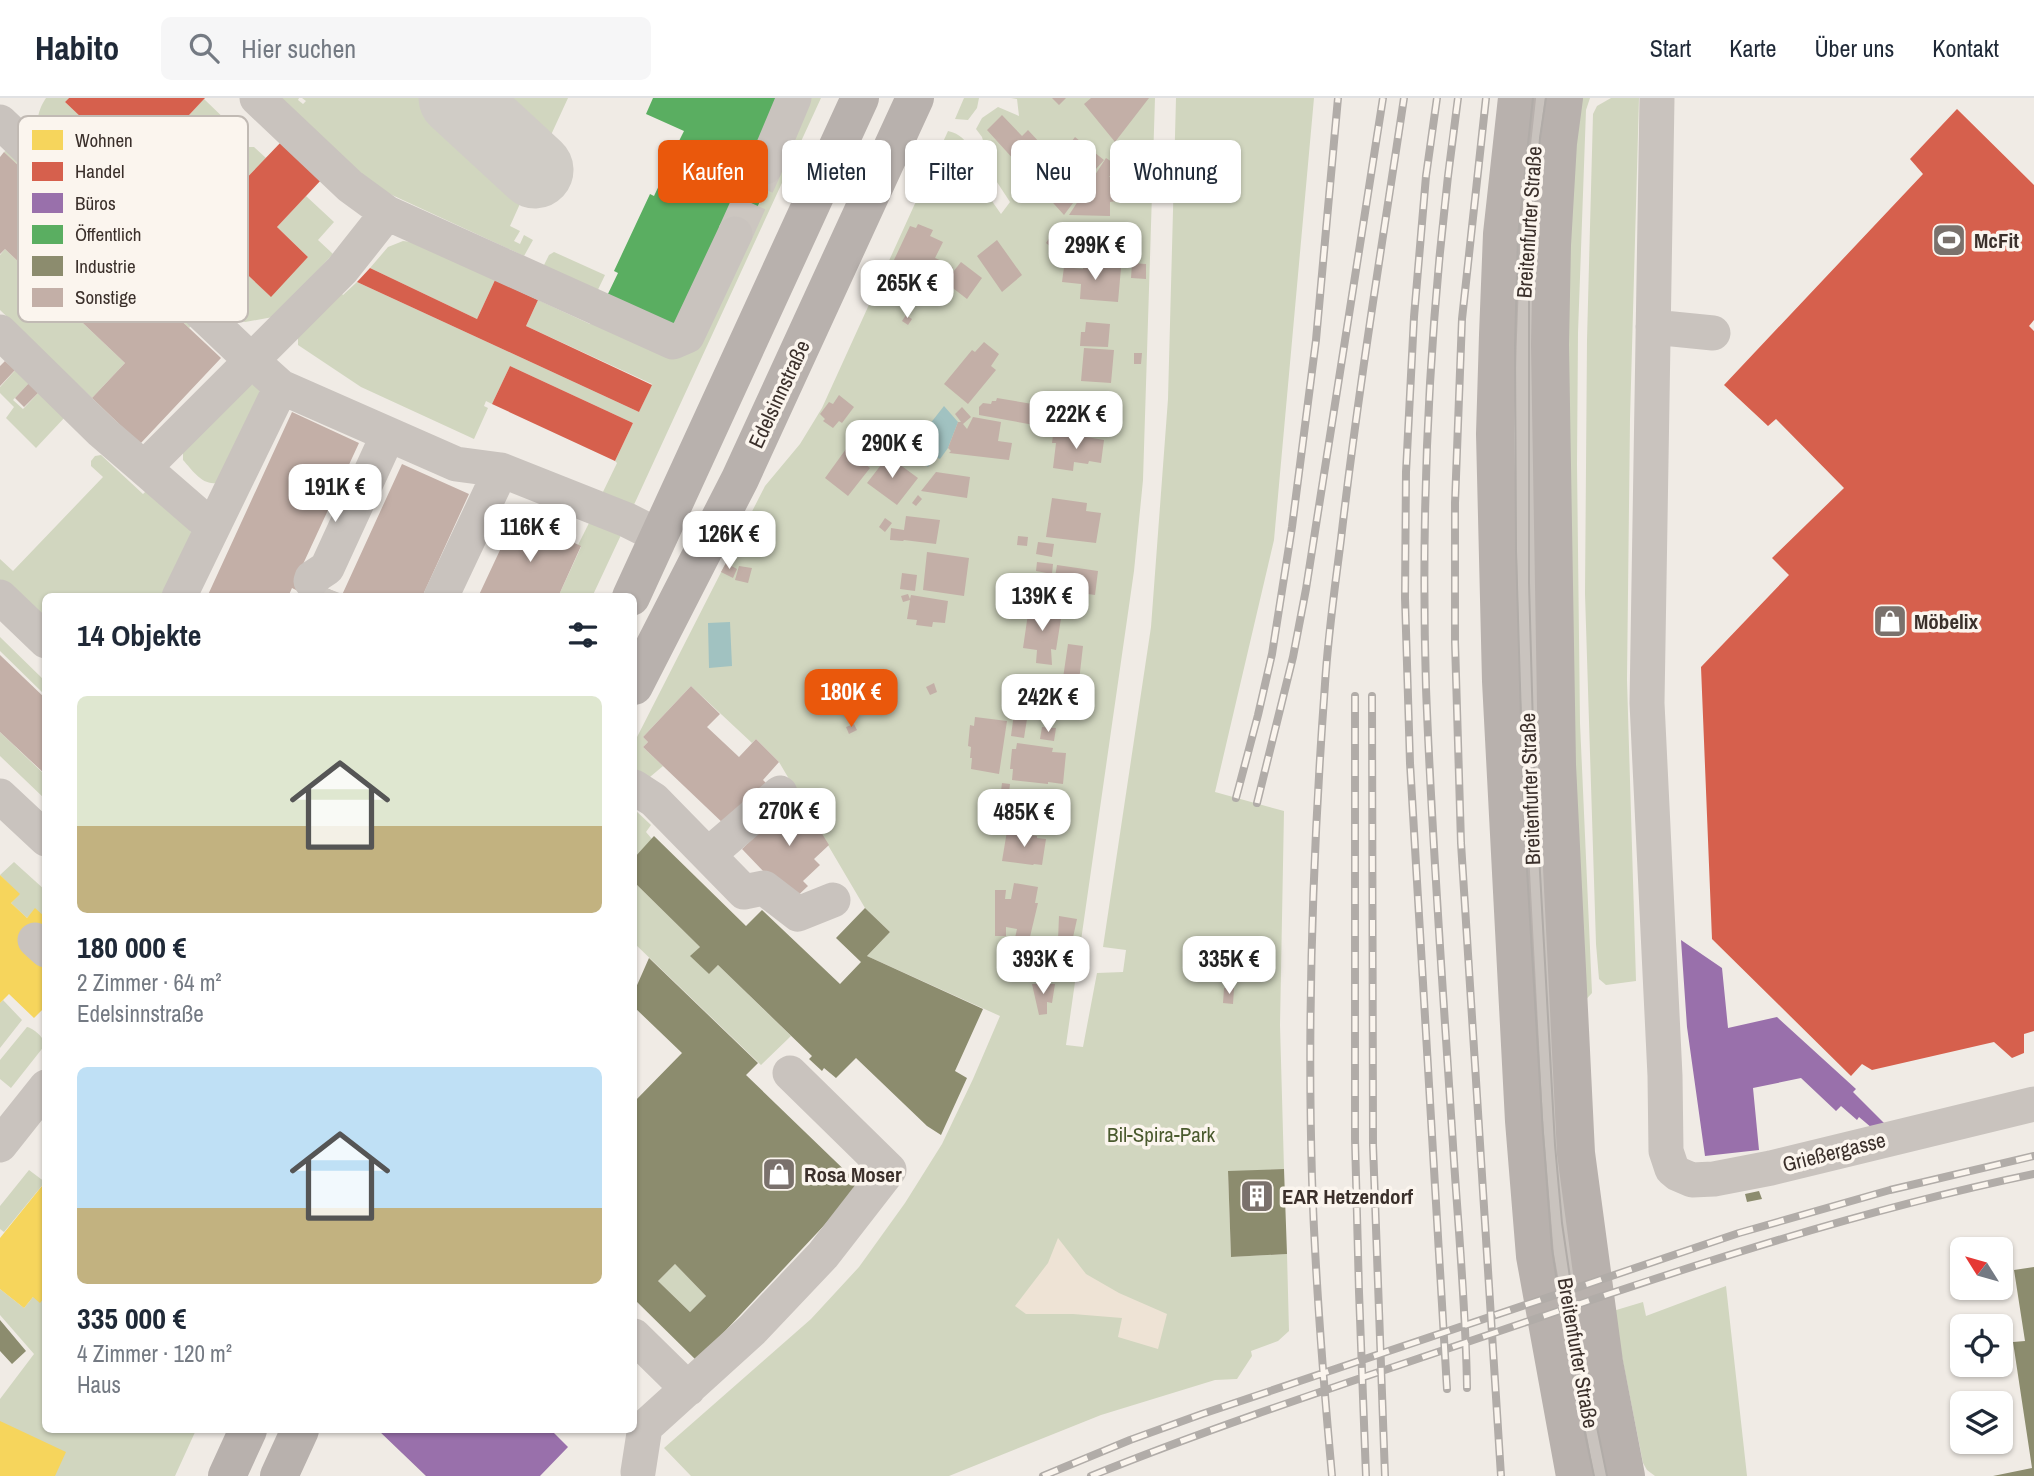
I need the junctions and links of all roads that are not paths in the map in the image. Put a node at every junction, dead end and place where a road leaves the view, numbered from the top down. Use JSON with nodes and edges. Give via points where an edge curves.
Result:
{"nodes":[{"id":1,"x":257,"y":98,"type":"edge"},
{"id":2,"x":794,"y":98,"type":"edge"},
{"id":3,"x":860,"y":98,"type":"edge"},
{"id":4,"x":915,"y":98,"type":"edge"},
{"id":5,"x":1517,"y":98,"type":"edge"},
{"id":6,"x":1540,"y":98,"type":"edge"},
{"id":7,"x":1564,"y":98,"type":"edge"},
{"id":8,"x":1657,"y":98,"type":"edge"},
{"id":9,"x":1,"y":125,"type":"edge"},
{"id":10,"x":18,"y":141,"type":"edge"},
{"id":11,"x":768,"y":160,"type":"tunnel mouth"},
{"id":12,"x":387,"y":213,"type":"junction"},
{"id":13,"x":735,"y":234,"type":"tunnel mouth"},
{"id":14,"x":210,"y":322,"type":"edge"},
{"id":15,"x":1653,"y":327,"type":"junction"},
{"id":16,"x":0,"y":332,"type":"edge"},
{"id":17,"x":1713,"y":333,"type":"dead end"},
{"id":18,"x":251,"y":361,"type":"junction"},
{"id":19,"x":281,"y":387,"type":"junction"},
{"id":20,"x":388,"y":435,"type":"junction"},
{"id":21,"x":144,"y":468,"type":"junction"},
{"id":22,"x":501,"y":470,"type":"junction"},
{"id":23,"x":212,"y":527,"type":"junction"},
{"id":24,"x":659,"y":536,"type":"junction"},
{"id":25,"x":315,"y":586,"type":"tunnel mouth"},
{"id":26,"x":181,"y":593,"type":"edge"},
{"id":27,"x":443,"y":593,"type":"edge"},
{"id":28,"x":633,"y":593,"type":"edge"},
{"id":29,"x":0,"y":597,"type":"edge"},
{"id":30,"x":42,"y":637,"type":"edge"},
{"id":31,"x":637,"y":680,"type":"edge"},
{"id":32,"x":637,"y":788,"type":"edge"},
{"id":33,"x":780,"y":793,"type":"dead end"},
{"id":34,"x":0,"y":796,"type":"edge"},
{"id":35,"x":42,"y":835,"type":"edge"},
{"id":36,"x":708,"y":855,"type":"junction"},
{"id":37,"x":833,"y":900,"type":"dead end"},
{"id":38,"x":790,"y":1073,"type":"dead end"},
{"id":39,"x":42,"y":1092,"type":"edge"},
{"id":40,"x":2034,"y":1104,"type":"edge"},
{"id":41,"x":0,"y":1145,"type":"edge"},
{"id":42,"x":637,"y":1339,"type":"edge"},
{"id":43,"x":688,"y":1389,"type":"junction"},
{"id":44,"x":639,"y":1421,"type":"edge"},
{"id":45,"x":247,"y":1433,"type":"edge"},
{"id":46,"x":299,"y":1433,"type":"edge"},
{"id":47,"x":638,"y":1472,"type":"dead end"},
{"id":48,"x":227,"y":1476,"type":"edge"},
{"id":49,"x":279,"y":1476,"type":"edge"},
{"id":50,"x":1575,"y":1476,"type":"edge"},
{"id":51,"x":1601,"y":1476,"type":"edge"},
{"id":52,"x":1626,"y":1476,"type":"edge"}],
"edges":[{"from":1,"to":12,"type":"street","via":[[350,186]]},
{"from":2,"to":11,"type":"street"},
{"from":3,"to":24,"type":"main road"},
{"from":4,"to":31,"type":"main road","name":"Edelsinnstraße","via":[[740,479]]},
{"from":5,"to":50,"type":"main road","name":"Breitenfurter Straße","via":[[1502,234],[1497,347],[1501,681],[1535,1256]]},
{"from":6,"to":51,"type":"street","name":"Breitenfurter Straße","via":[[1525,240],[1521,394],[1528,769],[1548,1134],[1559,1243]]},
{"from":7,"to":52,"type":"main road","name":"Breitenfurter Straße","via":[[1550,345],[1557,765],[1576,1153],[1604,1362]]},
{"from":8,"to":15,"type":"street"},
{"from":9,"to":10,"type":"street"},
{"from":12,"to":13,"type":"street","via":[[673,342],[687,336]]},
{"from":12,"to":18,"type":"street","via":[[342,270]]},
{"from":14,"to":18,"type":"street"},
{"from":15,"to":17,"type":"street"},
{"from":15,"to":40,"type":"street","name":"Grießergasse","via":[[1647,703],[1666,1150],[1672,1169],[1685,1178],[1702,1180],[1771,1168]]},
{"from":16,"to":21,"type":"street"},
{"from":18,"to":19,"type":"street"},
{"from":18,"to":21,"type":"street"},
{"from":19,"to":20,"type":"street"},
{"from":19,"to":23,"type":"street"},
{"from":20,"to":22,"type":"street","via":[[456,464]]},
{"from":20,"to":25,"type":"street"},
{"from":21,"to":23,"type":"street"},
{"from":22,"to":24,"type":"street"},
{"from":22,"to":27,"type":"street"},
{"from":23,"to":26,"type":"street"},
{"from":24,"to":28,"type":"main road"},
{"from":29,"to":30,"type":"street"},
{"from":32,"to":36,"type":"street"},
{"from":33,"to":36,"type":"street"},
{"from":34,"to":35,"type":"street"},
{"from":36,"to":37,"type":"street","via":[[744,892],[764,888],[798,914]]},
{"from":38,"to":43,"type":"street","via":[[889,1170],[822,1255]]},
{"from":39,"to":41,"type":"street"},
{"from":42,"to":43,"type":"street"},
{"from":43,"to":44,"type":"street"},
{"from":44,"to":47,"type":"street"},
{"from":45,"to":48,"type":"main road"},
{"from":46,"to":49,"type":"main road"}]}
